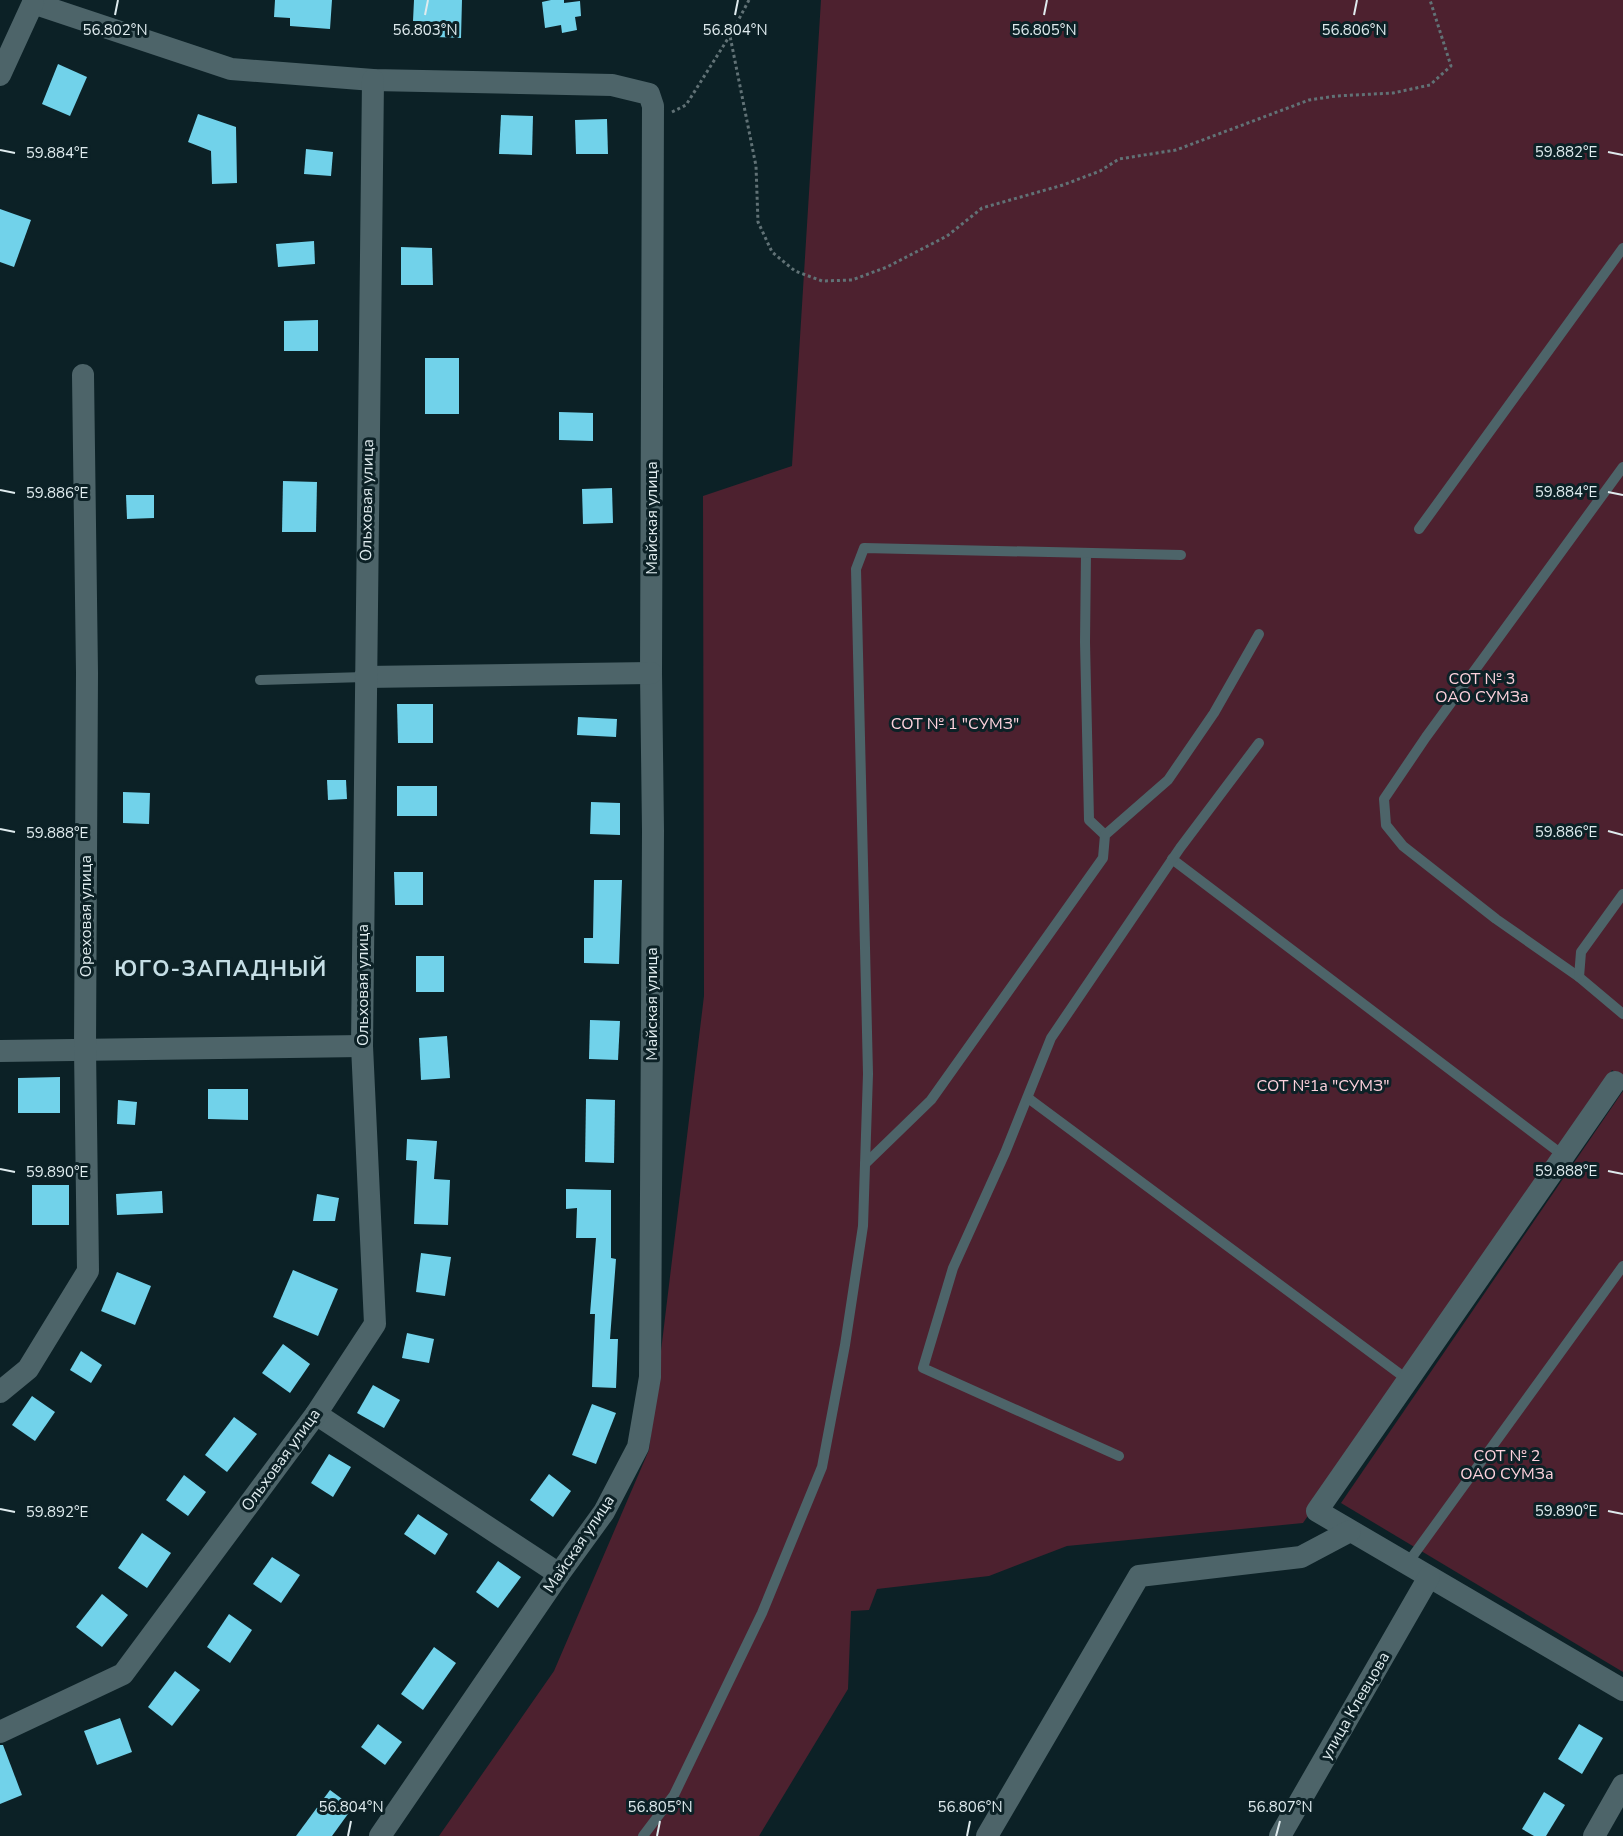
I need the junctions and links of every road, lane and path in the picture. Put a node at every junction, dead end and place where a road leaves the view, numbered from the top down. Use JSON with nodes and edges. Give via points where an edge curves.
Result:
{"nodes":[{"id":1,"x":749,"y":0,"type":"edge"},
{"id":2,"x":1430,"y":0,"type":"edge"},
{"id":3,"x":32,"y":1,"type":"edge"},
{"id":4,"x":730,"y":36,"type":"junction"},
{"id":5,"x":0,"y":75,"type":"edge"},
{"id":6,"x":373,"y":80,"type":"junction"},
{"id":7,"x":653,"y":123,"type":"junction"},
{"id":8,"x":1623,"y":248,"type":"edge"},
{"id":9,"x":82,"y":375,"type":"dead end"},
{"id":10,"x":1623,"y":467,"type":"edge"},
{"id":11,"x":1419,"y":529,"type":"dead end"},
{"id":12,"x":1086,"y":553,"type":"junction"},
{"id":13,"x":1181,"y":555,"type":"dead end"},
{"id":14,"x":1259,"y":633,"type":"dead end"},
{"id":15,"x":651,"y":673,"type":"junction"},
{"id":16,"x":365,"y":677,"type":"junction"},
{"id":17,"x":260,"y":680,"type":"dead end"},
{"id":18,"x":1258,"y":743,"type":"dead end"},
{"id":19,"x":1105,"y":835,"type":"junction"},
{"id":20,"x":1172,"y":859,"type":"junction"},
{"id":21,"x":1623,"y":894,"type":"edge"},
{"id":22,"x":1579,"y":977,"type":"junction"},
{"id":23,"x":1623,"y":1014,"type":"edge"},
{"id":24,"x":362,"y":1046,"type":"junction"},
{"id":25,"x":85,"y":1049,"type":"junction"},
{"id":26,"x":0,"y":1051,"type":"edge"},
{"id":27,"x":1619,"y":1077,"type":"edge"},
{"id":28,"x":1028,"y":1098,"type":"junction"},
{"id":29,"x":1565,"y":1156,"type":"junction"},
{"id":30,"x":865,"y":1164,"type":"junction"},
{"id":31,"x":1623,"y":1266,"type":"edge"},
{"id":32,"x":1408,"y":1380,"type":"junction"},
{"id":33,"x":0,"y":1392,"type":"edge"},
{"id":34,"x":316,"y":1414,"type":"junction"},
{"id":35,"x":1119,"y":1456,"type":"dead end"},
{"id":36,"x":1350,"y":1531,"type":"junction"},
{"id":37,"x":1407,"y":1564,"type":"junction"},
{"id":38,"x":559,"y":1574,"type":"junction"},
{"id":39,"x":1429,"y":1577,"type":"junction"},
{"id":40,"x":1623,"y":1690,"type":"edge"},
{"id":41,"x":0,"y":1732,"type":"edge"},
{"id":42,"x":1623,"y":1785,"type":"edge"},
{"id":43,"x":380,"y":1836,"type":"edge"},
{"id":44,"x":643,"y":1836,"type":"edge"},
{"id":45,"x":987,"y":1836,"type":"edge"},
{"id":46,"x":1280,"y":1836,"type":"edge"},
{"id":47,"x":1594,"y":1836,"type":"edge"}],
"edges":[{"from":1,"to":4,"type":"path"},
{"from":2,"to":4,"type":"path","via":[[1451,66],[1430,86],[1309,100],[1176,150],[1119,159],[1063,185],[982,208],[947,237],[852,280],[822,281],[795,271],[772,252],[758,222],[756,166]]},
{"from":3,"to":5,"type":"street"},
{"from":3,"to":6,"type":"street","via":[[231,69]]},
{"from":4,"to":7,"type":"path","via":[[686,105]]},
{"from":6,"to":7,"type":"street","name":"Майская улица","via":[[612,85],[650,94]]},
{"from":6,"to":16,"type":"street","name":"Ольховая улица"},
{"from":7,"to":15,"type":"street","name":"Майская улица"},
{"from":8,"to":11,"type":"lane"},
{"from":9,"to":25,"type":"street","name":"Ореховая улица","via":[[87,673]]},
{"from":10,"to":22,"type":"lane","via":[[1384,799],[1386,825],[1403,846],[1496,919]]},
{"from":12,"to":13,"type":"lane"},
{"from":12,"to":19,"type":"lane","via":[[1089,820]]},
{"from":12,"to":30,"type":"lane","via":[[864,548],[856,569],[867,1074]]},
{"from":14,"to":19,"type":"lane","via":[[1214,713],[1168,780]]},
{"from":15,"to":16,"type":"street"},
{"from":15,"to":38,"type":"street","name":"Майская улица","via":[[650,1377],[638,1447],[604,1512]]},
{"from":16,"to":17,"type":"lane"},
{"from":16,"to":24,"type":"street","name":"Ольховая улица"},
{"from":18,"to":20,"type":"lane"},
{"from":19,"to":30,"type":"lane","via":[[1103,858],[931,1100]]},
{"from":20,"to":28,"type":"lane","via":[[1051,1038]]},
{"from":20,"to":29,"type":"lane"},
{"from":21,"to":22,"type":"lane","via":[[1581,952]]},
{"from":22,"to":23,"type":"lane"},
{"from":24,"to":25,"type":"street"},
{"from":24,"to":34,"type":"street","name":"Ольховая улица","via":[[375,1324]]},
{"from":25,"to":26,"type":"street"},
{"from":25,"to":33,"type":"street","name":"Ореховая улица","via":[[88,1271],[28,1369]]},
{"from":27,"to":29,"type":"street"},
{"from":28,"to":32,"type":"lane"},
{"from":28,"to":35,"type":"lane","via":[[953,1268],[923,1368]]},
{"from":29,"to":32,"type":"street"},
{"from":30,"to":44,"type":"lane","via":[[863,1226],[822,1467],[762,1613],[674,1795]]},
{"from":31,"to":37,"type":"lane"},
{"from":32,"to":36,"type":"street","via":[[1317,1511]]},
{"from":34,"to":38,"type":"street"},
{"from":34,"to":41,"type":"street","name":"Ольховая улица","via":[[123,1674]]},
{"from":36,"to":37,"type":"street"},
{"from":36,"to":45,"type":"street","via":[[1301,1557],[1138,1576]]},
{"from":37,"to":39,"type":"street"},
{"from":38,"to":43,"type":"street","name":"Майская улица"},
{"from":39,"to":40,"type":"street"},
{"from":39,"to":46,"type":"street","name":"улица Клевцова"},
{"from":42,"to":47,"type":"street"}]}
